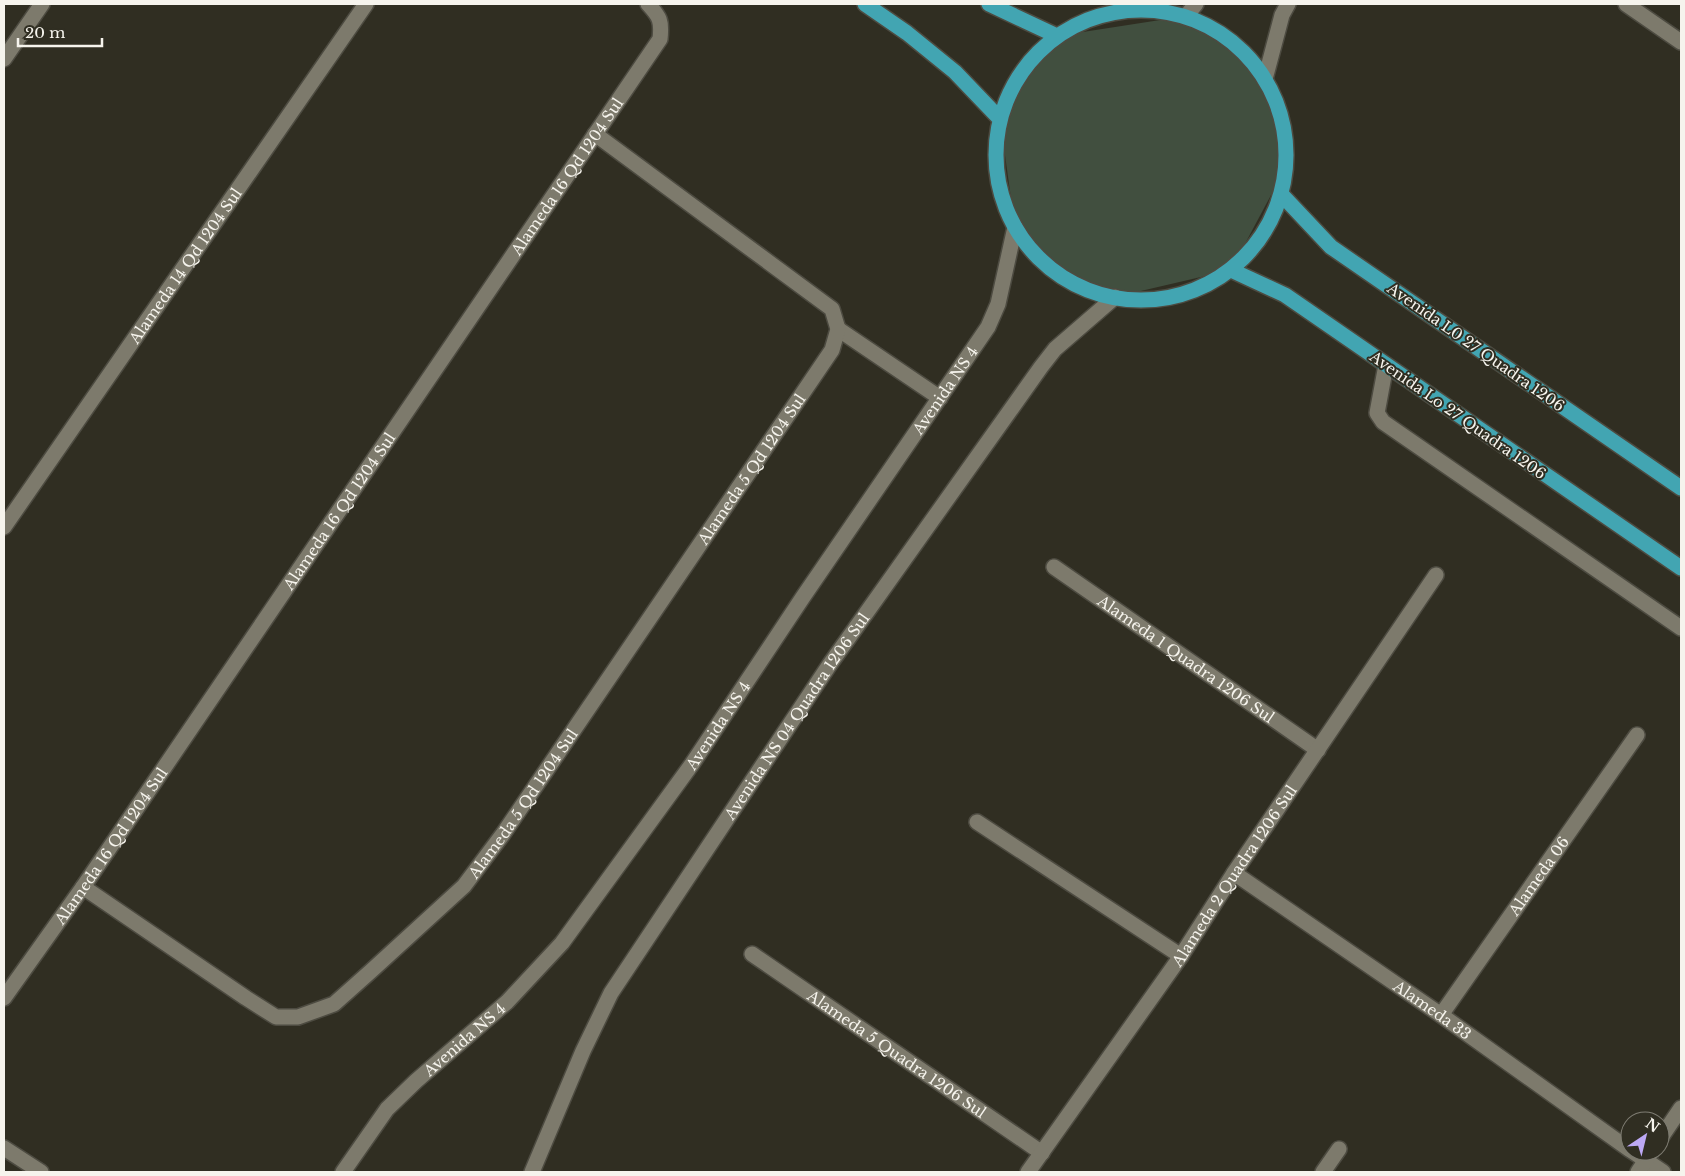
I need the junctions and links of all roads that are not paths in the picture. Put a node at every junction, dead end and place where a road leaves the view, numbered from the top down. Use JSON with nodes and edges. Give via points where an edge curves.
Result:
{"nodes":[{"id":1,"x":42,"y":4,"type":"edge"},
{"id":2,"x":366,"y":4,"type":"edge"},
{"id":3,"x":648,"y":4,"type":"edge"},
{"id":4,"x":865,"y":4,"type":"edge"},
{"id":5,"x":989,"y":4,"type":"edge"},
{"id":6,"x":1196,"y":4,"type":"edge"},
{"id":7,"x":1288,"y":4,"type":"edge"},
{"id":8,"x":1626,"y":4,"type":"edge"},
{"id":9,"x":1186,"y":16,"type":"junction"},
{"id":10,"x":1056,"y":36,"type":"junction"},
{"id":11,"x":1681,"y":42,"type":"edge"},
{"id":12,"x":4,"y":59,"type":"edge"},
{"id":13,"x":1265,"y":79,"type":"junction"},
{"id":14,"x":1000,"y":119,"type":"junction"},
{"id":15,"x":595,"y":134,"type":"junction"},
{"id":16,"x":1281,"y":194,"type":"junction"},
{"id":17,"x":1015,"y":227,"type":"junction"},
{"id":18,"x":1231,"y":270,"type":"junction"},
{"id":19,"x":1114,"y":297,"type":"junction"},
{"id":20,"x":838,"y":329,"type":"junction"},
{"id":21,"x":1386,"y":365,"type":"junction"},
{"id":22,"x":940,"y":398,"type":"junction"},
{"id":23,"x":1681,"y":488,"type":"edge"},
{"id":24,"x":4,"y":527,"type":"edge"},
{"id":25,"x":1054,"y":567,"type":"dead end"},
{"id":26,"x":1681,"y":568,"type":"edge"},
{"id":27,"x":1436,"y":575,"type":"dead end"},
{"id":28,"x":1681,"y":628,"type":"edge"},
{"id":29,"x":1636,"y":735,"type":"dead end"},
{"id":30,"x":1318,"y":750,"type":"junction"},
{"id":31,"x":977,"y":822,"type":"dead end"},
{"id":32,"x":1234,"y":873,"type":"junction"},
{"id":33,"x":83,"y":887,"type":"junction"},
{"id":34,"x":752,"y":954,"type":"dead end"},
{"id":35,"x":1181,"y":956,"type":"junction"},
{"id":36,"x":4,"y":998,"type":"edge"},
{"id":37,"x":1441,"y":1015,"type":"junction"},
{"id":38,"x":1681,"y":1108,"type":"edge"},
{"id":39,"x":1670,"y":1124,"type":"edge"},
{"id":40,"x":1620,"y":1142,"type":"edge"},
{"id":41,"x":4,"y":1148,"type":"edge"},
{"id":42,"x":1339,"y":1149,"type":"dead end"},
{"id":43,"x":1042,"y":1153,"type":"junction"},
{"id":44,"x":1645,"y":1161,"type":"edge"},
{"id":45,"x":41,"y":1172,"type":"edge"},
{"id":46,"x":344,"y":1172,"type":"edge"},
{"id":47,"x":532,"y":1172,"type":"edge"},
{"id":48,"x":1028,"y":1172,"type":"edge"},
{"id":49,"x":1323,"y":1172,"type":"edge"},
{"id":50,"x":1663,"y":1172,"type":"edge"}],
"edges":[{"from":1,"to":12,"type":"street"},
{"from":2,"to":24,"type":"street","name":"Alameda 14 Qd 1204 Sul"},
{"from":3,"to":15,"type":"street","name":"Alameda 16 Qd 1204 Sul","via":[[659,17],[660,39]]},
{"from":4,"to":14,"type":"main road","via":[[955,72]]},
{"from":5,"to":10,"type":"main road"},
{"from":6,"to":9,"type":"street"},
{"from":7,"to":13,"type":"street","via":[[1282,15]]},
{"from":8,"to":11,"type":"street"},
{"from":9,"to":10,"type":"main road","via":[[1146,9],[1106,14]]},
{"from":9,"to":13,"type":"main road","via":[[1217,31],[1244,52]]},
{"from":10,"to":14,"type":"main road","via":[[1038,52],[1014,83]]},
{"from":13,"to":16,"type":"main road","via":[[1278,106],[1285,135],[1287,165]]},
{"from":14,"to":17,"type":"main road","via":[[996,155],[1001,192]]},
{"from":15,"to":20,"type":"street","via":[[832,309]]},
{"from":15,"to":33,"type":"street","name":"Alameda 16 Qd 1204 Sul"},
{"from":16,"to":18,"type":"main road","via":[[1270,223],[1253,248]]},
{"from":16,"to":23,"type":"main road","name":"Avenida L0 27 Quadra 1206","via":[[1331,247]]},
{"from":17,"to":19,"type":"main road","via":[[1034,252],[1057,273],[1084,288]]},
{"from":17,"to":22,"type":"street","name":"Avenida NS 4","via":[[998,304],[988,327]]},
{"from":18,"to":19,"type":"main road","via":[[1195,290],[1180,294],[1156,299]]},
{"from":18,"to":21,"type":"main road","name":"Avenida Lo 27 Quadra 1206","via":[[1285,295]]},
{"from":19,"to":47,"type":"street","name":"Avenida NS 04 Quadra 1206 Sul","via":[[1054,349],[830,664],[611,993]]},
{"from":20,"to":22,"type":"street"},
{"from":20,"to":33,"type":"street","name":"Alameda 5 Qd 1204 Sul","via":[[832,350],[464,886],[334,1004],[298,1017],[276,1017]]},
{"from":21,"to":26,"type":"main road","name":"Avenida Lo 27 Quadra 1206"},
{"from":21,"to":28,"type":"street","via":[[1377,413],[1383,422]]},
{"from":22,"to":46,"type":"street","name":"Avenida NS 4","via":[[692,764],[562,943],[507,1002],[387,1109]]},
{"from":25,"to":30,"type":"street","name":"Alameda 1 Quadra 1206 Sul"},
{"from":27,"to":30,"type":"street","name":"Alameda 2 Quadra 1206 Sul"},
{"from":29,"to":37,"type":"street","name":"Alameda 06"},
{"from":30,"to":32,"type":"street","name":"Alameda 2 Quadra 1206 Sul"},
{"from":31,"to":35,"type":"street"},
{"from":32,"to":35,"type":"street","name":"Alameda 2 Quadra 1206 Sul"},
{"from":32,"to":37,"type":"street","name":"Alameda 33"},
{"from":33,"to":36,"type":"street","name":"Alameda 16 Qd 1204 Sul"},
{"from":34,"to":43,"type":"street","name":"Alameda 5 Quadra 1206 Sul"},
{"from":35,"to":43,"type":"street","name":"Alameda 2 Quadra 1206 Sul"},
{"from":37,"to":40,"type":"street","name":"Alameda 33"},
{"from":38,"to":39,"type":"street"},
{"from":41,"to":45,"type":"street"},
{"from":42,"to":49,"type":"street"},
{"from":43,"to":48,"type":"street","name":"Alameda 2 Quadra 1206 Sul"},
{"from":44,"to":50,"type":"street","name":"Alameda 33"}]}
